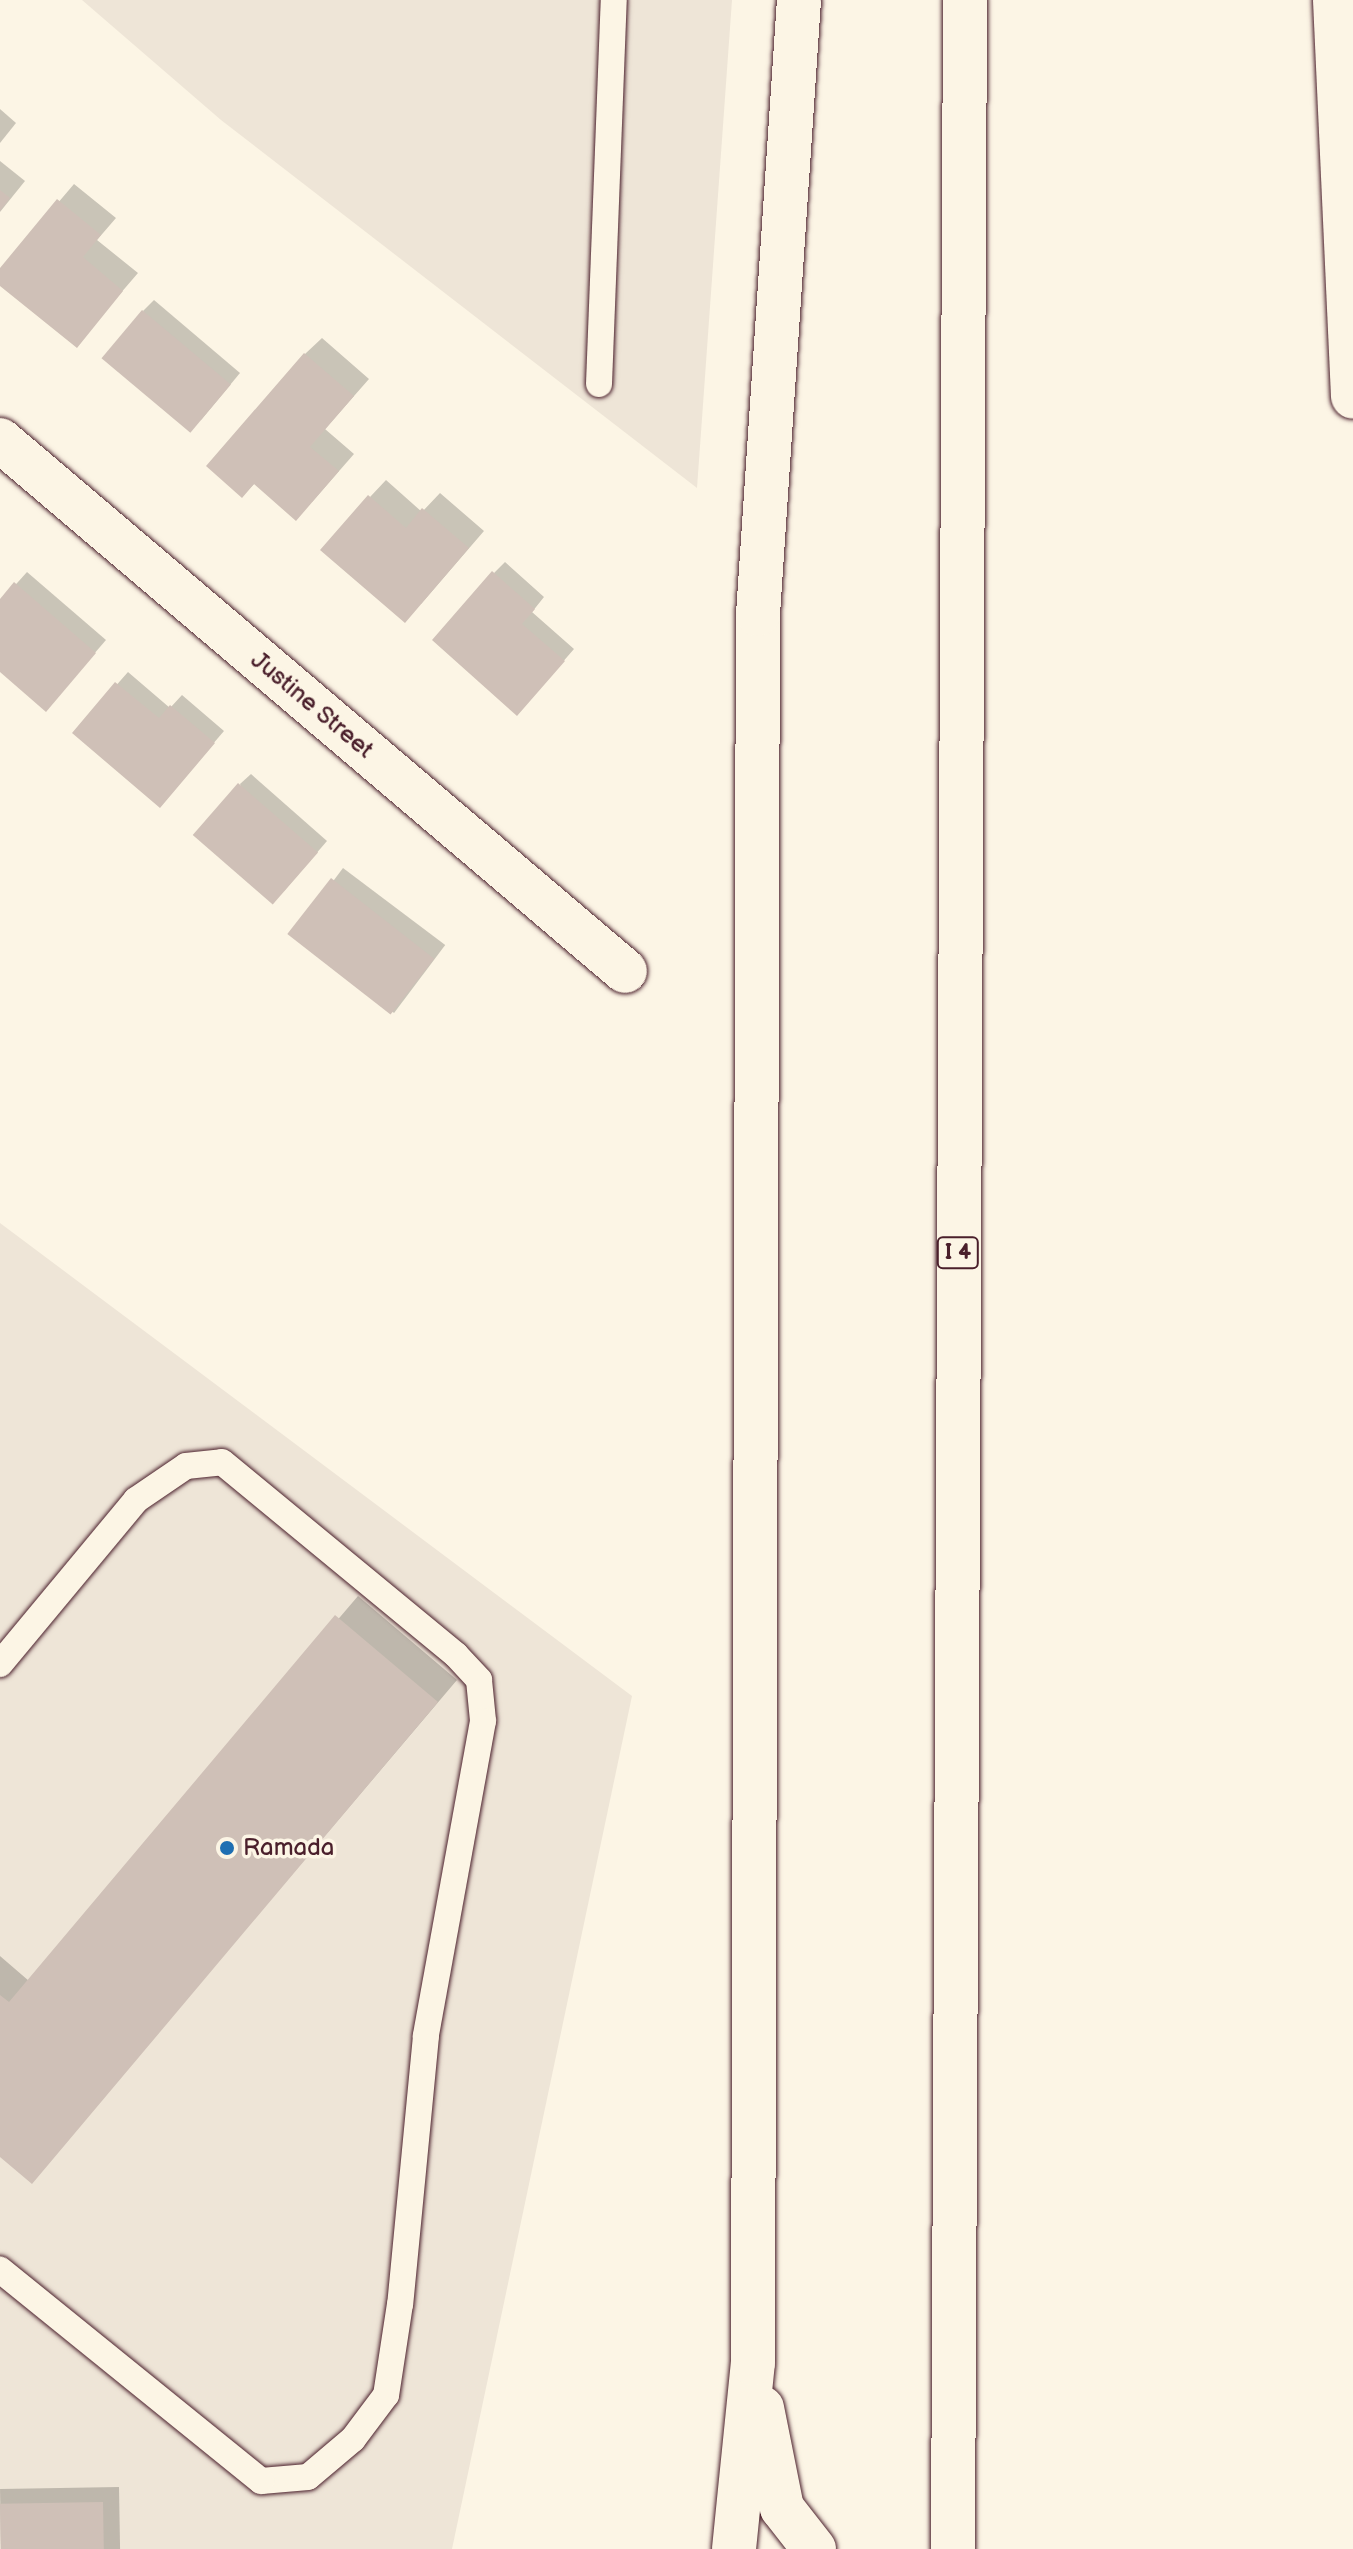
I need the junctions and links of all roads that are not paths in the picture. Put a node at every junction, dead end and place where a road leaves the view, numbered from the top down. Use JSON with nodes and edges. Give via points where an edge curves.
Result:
{"nodes":[{"id":1,"x":614,"y":0,"type":"edge"},
{"id":2,"x":799,"y":0,"type":"edge"},
{"id":3,"x":965,"y":0,"type":"edge"},
{"id":4,"x":1335,"y":0,"type":"edge"},
{"id":5,"x":599,"y":384,"type":"dead end"},
{"id":6,"x":1353,"y":397,"type":"edge"},
{"id":7,"x":0,"y":440,"type":"edge"},
{"id":8,"x":625,"y":971,"type":"dead end"},
{"id":9,"x":0,"y":1664,"type":"edge"},
{"id":10,"x":0,"y":2270,"type":"edge"},
{"id":11,"x":753,"y":2363,"type":"junction"},
{"id":12,"x":734,"y":2549,"type":"edge"},
{"id":13,"x":814,"y":2549,"type":"edge"},
{"id":14,"x":953,"y":2549,"type":"edge"}],
"edges":[{"from":1,"to":5,"type":"lane"},
{"from":2,"to":11,"type":"main road","via":[[758,614]]},
{"from":3,"to":14,"type":"main road","number":"I 4"},
{"from":4,"to":6,"type":"main road"},
{"from":7,"to":8,"type":"main road","name":"Justine Street"},
{"from":9,"to":10,"type":"lane","via":[[136,1500],[186,1466],[222,1462],[456,1655],[479,1680],[483,1721],[426,2036],[386,2395],[353,2439],[308,2477],[261,2481]]},
{"from":11,"to":12,"type":"main road"},
{"from":11,"to":13,"type":"main road","via":[[782,2508]]}]}
